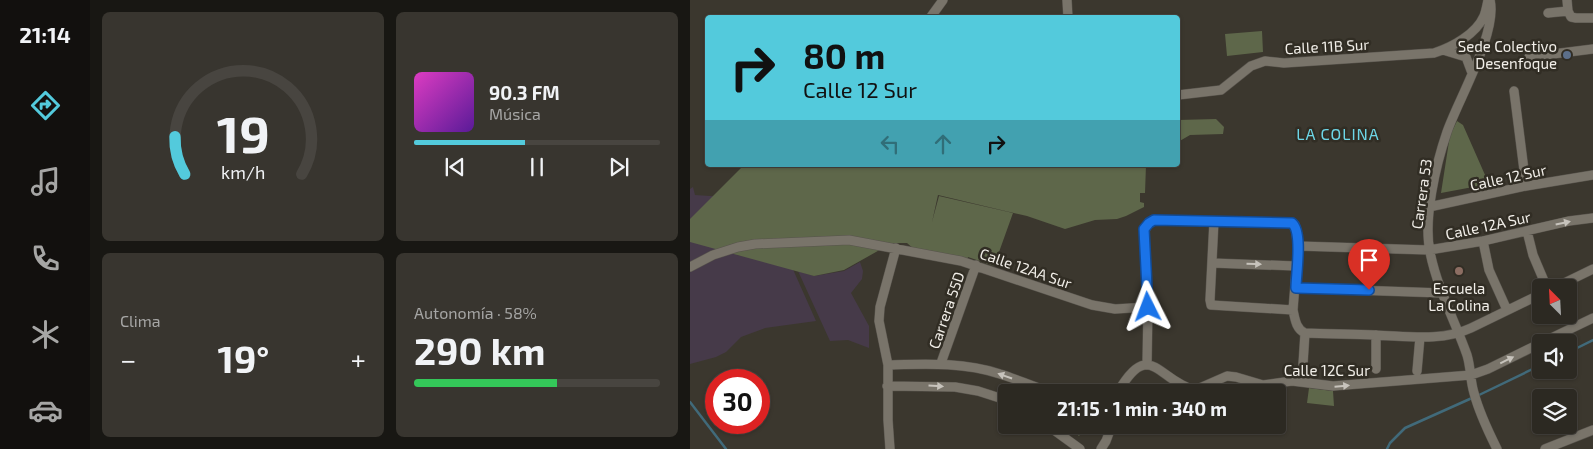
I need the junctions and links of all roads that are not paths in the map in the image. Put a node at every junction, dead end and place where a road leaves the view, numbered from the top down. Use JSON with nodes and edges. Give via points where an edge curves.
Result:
{"nodes":[{"id":1,"x":943,"y":0,"type":"edge"},
{"id":2,"x":1067,"y":0,"type":"edge"},
{"id":3,"x":1489,"y":0,"type":"edge"},
{"id":4,"x":1567,"y":0,"type":"edge"},
{"id":5,"x":1568,"y":11,"type":"junction"},
{"id":6,"x":1548,"y":13,"type":"dead end"},
{"id":7,"x":932,"y":15,"type":"edge"},
{"id":8,"x":1068,"y":15,"type":"edge"},
{"id":9,"x":1593,"y":18,"type":"edge"},
{"id":10,"x":1593,"y":49,"type":"edge"},
{"id":11,"x":1443,"y":50,"type":"junction"},
{"id":12,"x":1529,"y":57,"type":"dead end"},
{"id":13,"x":1472,"y":73,"type":"junction"},
{"id":14,"x":1514,"y":91,"type":"dead end"},
{"id":15,"x":1180,"y":95,"type":"edge"},
{"id":16,"x":1593,"y":175,"type":"edge"},
{"id":17,"x":1526,"y":186,"type":"junction"},
{"id":18,"x":1429,"y":207,"type":"junction"},
{"id":19,"x":1593,"y":218,"type":"edge"},
{"id":20,"x":1214,"y":221,"type":"junction"},
{"id":21,"x":1526,"y":231,"type":"junction"},
{"id":22,"x":1483,"y":241,"type":"junction"},
{"id":23,"x":1298,"y":246,"type":"junction"},
{"id":24,"x":896,"y":248,"type":"junction"},
{"id":25,"x":1429,"y":250,"type":"junction"},
{"id":26,"x":1212,"y":263,"type":"junction"},
{"id":27,"x":976,"y":265,"type":"junction"},
{"id":28,"x":1296,"y":266,"type":"junction"},
{"id":29,"x":690,"y":267,"type":"edge"},
{"id":30,"x":1593,"y":269,"type":"edge"},
{"id":31,"x":1543,"y":279,"type":"edge"},
{"id":32,"x":1572,"y":279,"type":"edge"},
{"id":33,"x":1296,"y":288,"type":"junction"},
{"id":34,"x":1442,"y":293,"type":"junction"},
{"id":35,"x":1532,"y":298,"type":"edge"},
{"id":36,"x":1148,"y":307,"type":"junction"},
{"id":37,"x":1293,"y":310,"type":"junction"},
{"id":38,"x":1508,"y":310,"type":"junction"},
{"id":39,"x":1593,"y":318,"type":"edge"},
{"id":40,"x":1305,"y":333,"type":"junction"},
{"id":41,"x":1459,"y":333,"type":"junction"},
{"id":42,"x":1560,"y":334,"type":"edge"},
{"id":43,"x":1376,"y":335,"type":"junction"},
{"id":44,"x":1420,"y":337,"type":"junction"},
{"id":45,"x":1532,"y":348,"type":"edge"},
{"id":46,"x":941,"y":363,"type":"junction"},
{"id":47,"x":1303,"y":364,"type":"dead end"},
{"id":48,"x":888,"y":365,"type":"junction"},
{"id":49,"x":1147,"y":365,"type":"junction"},
{"id":50,"x":1376,"y":369,"type":"dead end"},
{"id":51,"x":1417,"y":371,"type":"dead end"},
{"id":52,"x":1472,"y":375,"type":"junction"},
{"id":53,"x":1029,"y":384,"type":"edge"},
{"id":54,"x":1123,"y":384,"type":"edge"},
{"id":55,"x":887,"y":386,"type":"junction"},
{"id":56,"x":998,"y":397,"type":"edge"},
{"id":57,"x":1593,"y":430,"type":"edge"},
{"id":58,"x":1059,"y":434,"type":"edge"},
{"id":59,"x":1108,"y":434,"type":"edge"},
{"id":60,"x":890,"y":449,"type":"edge"},
{"id":61,"x":1080,"y":449,"type":"edge"},
{"id":62,"x":1100,"y":449,"type":"edge"},
{"id":63,"x":1496,"y":449,"type":"edge"},
{"id":64,"x":1545,"y":449,"type":"edge"}],
"edges":[{"from":1,"to":7,"type":"street"},
{"from":2,"to":8,"type":"street"},
{"from":3,"to":11,"type":"street","name":"Calle 11B Sur","via":[[1477,27]]},
{"from":3,"to":13,"type":"street","name":"Carrera 53","via":[[1492,15]]},
{"from":4,"to":5,"type":"street"},
{"from":5,"to":6,"type":"street"},
{"from":5,"to":9,"type":"street","via":[[1576,18]]},
{"from":10,"to":12,"type":"street"},
{"from":11,"to":13,"type":"street","name":"Calle 11B Sur","via":[[1466,57]]},
{"from":11,"to":15,"type":"street","name":"Calle 11B Sur","via":[[1404,56],[1284,63],[1265,60],[1251,66],[1221,90]]},
{"from":13,"to":18,"type":"street","name":"Carrera 53","via":[[1443,144]]},
{"from":14,"to":17,"type":"street"},
{"from":16,"to":17,"type":"street","name":"Calle 12 Sur"},
{"from":17,"to":18,"type":"street","name":"Calle 12 Sur"},
{"from":18,"to":25,"type":"street","name":"Carrera 53"},
{"from":21,"to":19,"type":"street","name":"Calle 12A Sur","one_way":true},
{"from":20,"to":23,"type":"street","via":[[1292,223]]},
{"from":20,"to":26,"type":"street"},
{"from":20,"to":36,"type":"street","via":[[1160,220],[1149,223],[1144,229]]},
{"from":21,"to":22,"type":"street","name":"Calle 12A Sur"},
{"from":21,"to":31,"type":"street"},
{"from":22,"to":25,"type":"street","name":"Calle 12A Sur"},
{"from":22,"to":38,"type":"street","via":[[1489,270]]},
{"from":23,"to":25,"type":"street","name":"Calle 12A Sur"},
{"from":23,"to":28,"type":"street"},
{"from":24,"to":27,"type":"street","name":"Calle 12AA Sur"},
{"from":24,"to":29,"type":"street","name":"Calle 12AA Sur","via":[[849,240],[755,244],[726,250]]},
{"from":24,"to":48,"type":"street","via":[[879,321]]},
{"from":25,"to":34,"type":"street","name":"Carrera 53"},
{"from":26,"to":28,"type":"street","one_way":true},
{"from":26,"to":37,"type":"street","via":[[1211,305]]},
{"from":27,"to":36,"type":"street","name":"Calle 12AA Sur","via":[[1092,306],[1116,310]]},
{"from":27,"to":46,"type":"street","name":"Carrera 55D"},
{"from":28,"to":33,"type":"street"},
{"from":30,"to":32,"type":"street"},
{"from":33,"to":34,"type":"street"},
{"from":33,"to":37,"type":"street"},
{"from":34,"to":41,"type":"street","name":"Carrera 53"},
{"from":35,"to":38,"type":"street"},
{"from":36,"to":49,"type":"street"},
{"from":37,"to":40,"type":"street","via":[[1300,331]]},
{"from":38,"to":41,"type":"street"},
{"from":39,"to":42,"type":"street","name":"Calle 12C Sur"},
{"from":40,"to":43,"type":"street"},
{"from":40,"to":47,"type":"street"},
{"from":41,"to":44,"type":"street"},
{"from":41,"to":52,"type":"street","name":"Carrera 53"},
{"from":43,"to":44,"type":"street"},
{"from":43,"to":50,"type":"street"},
{"from":44,"to":51,"type":"street"},
{"from":52,"to":45,"type":"street","name":"Calle 12C Sur","one_way":true},
{"from":46,"to":48,"type":"street"},
{"from":53,"to":46,"type":"street","one_way":true,"via":[[999,373]]},
{"from":48,"to":55,"type":"street"},
{"from":49,"to":52,"type":"street","name":"Calle 12C Sur","one_way":true,"via":[[1195,390],[1227,376],[1263,386],[1292,381],[1333,386]]},
{"from":49,"to":54,"type":"street","via":[[1132,371]]},
{"from":52,"to":63,"type":"street","name":"Carrera 53","via":[[1476,401]]},
{"from":55,"to":56,"type":"street","one_way":true,"via":[[955,388]]},
{"from":55,"to":60,"type":"street"},
{"from":57,"to":64,"type":"street"},
{"from":58,"to":61,"type":"street"},
{"from":59,"to":62,"type":"street"}]}
